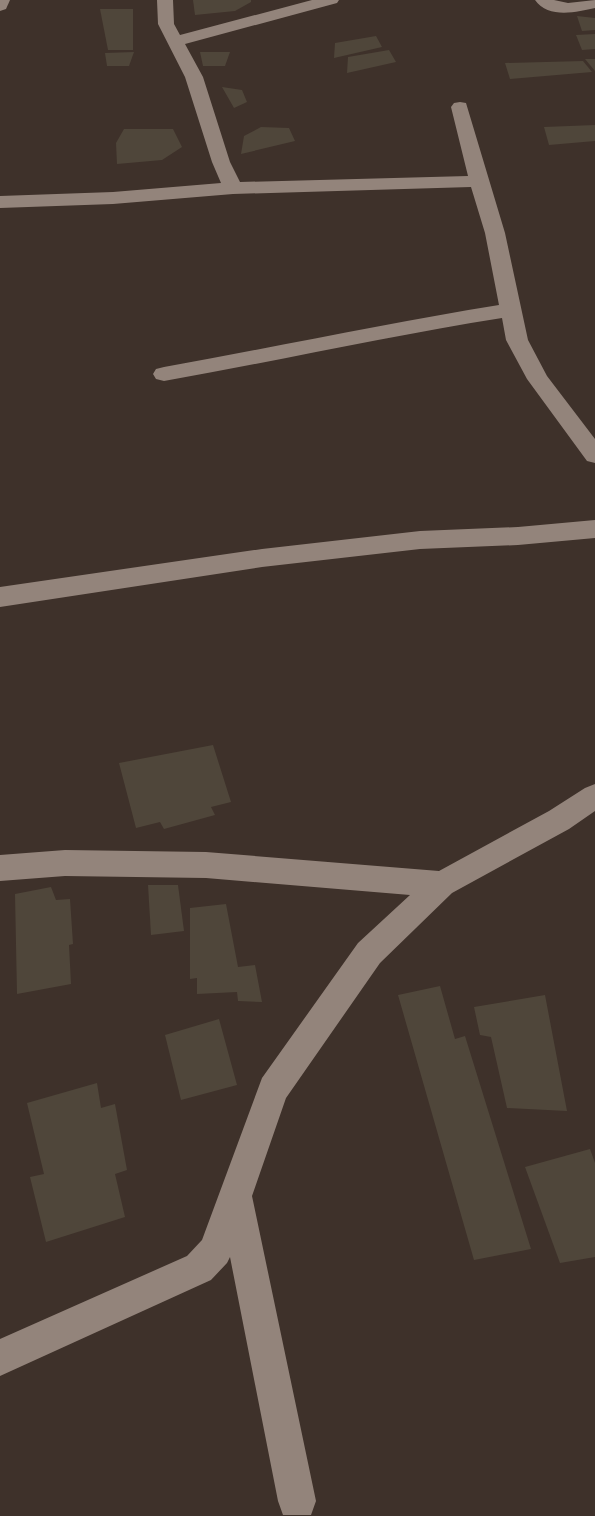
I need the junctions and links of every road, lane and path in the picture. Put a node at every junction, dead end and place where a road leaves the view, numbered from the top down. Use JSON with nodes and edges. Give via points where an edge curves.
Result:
{"nodes":[{"id":1,"x":2,"y":0,"type":"edge"},
{"id":2,"x":166,"y":0,"type":"edge"},
{"id":3,"x":331,"y":0,"type":"edge"},
{"id":4,"x":543,"y":0,"type":"edge"},
{"id":5,"x":595,"y":3,"type":"edge"},
{"id":6,"x":0,"y":6,"type":"edge"},
{"id":7,"x":176,"y":41,"type":"junction"},
{"id":8,"x":460,"y":107,"type":"dead end"},
{"id":9,"x":480,"y":181,"type":"junction"},
{"id":10,"x":233,"y":188,"type":"junction"},
{"id":11,"x":0,"y":202,"type":"edge"},
{"id":12,"x":510,"y":310,"type":"junction"},
{"id":13,"x":164,"y":374,"type":"dead end"},
{"id":14,"x":595,"y":455,"type":"edge"},
{"id":15,"x":595,"y":529,"type":"edge"},
{"id":16,"x":0,"y":597,"type":"edge"},
{"id":17,"x":595,"y":796,"type":"edge"},
{"id":18,"x":0,"y":868,"type":"edge"},
{"id":19,"x":442,"y":884,"type":"junction"},
{"id":20,"x":234,"y":1196,"type":"junction"},
{"id":21,"x":0,"y":1358,"type":"edge"},
{"id":22,"x":296,"y":1501,"type":"dead end"}],
"edges":[{"from":1,"to":6,"type":"street"},
{"from":2,"to":7,"type":"street","via":[[166,24]]},
{"from":3,"to":7,"type":"street"},
{"from":4,"to":5,"type":"street","via":[[548,5],[567,9]]},
{"from":7,"to":10,"type":"street","via":[[194,77],[221,162]]},
{"from":8,"to":9,"type":"street"},
{"from":9,"to":10,"type":"street"},
{"from":9,"to":12,"type":"street","via":[[495,233]]},
{"from":10,"to":11,"type":"street","via":[[113,198]]},
{"from":12,"to":13,"type":"street","via":[[393,329],[303,350]]},
{"from":12,"to":14,"type":"street","via":[[517,340],[538,379]]},
{"from":15,"to":16,"type":"street","via":[[420,540],[272,556]]},
{"from":17,"to":19,"type":"street"},
{"from":18,"to":19,"type":"street","via":[[65,863],[206,865]]},
{"from":19,"to":20,"type":"street","via":[[370,953],[273,1088]]},
{"from":20,"to":21,"type":"street","via":[[215,1250],[199,1268]]},
{"from":20,"to":22,"type":"street"}]}
